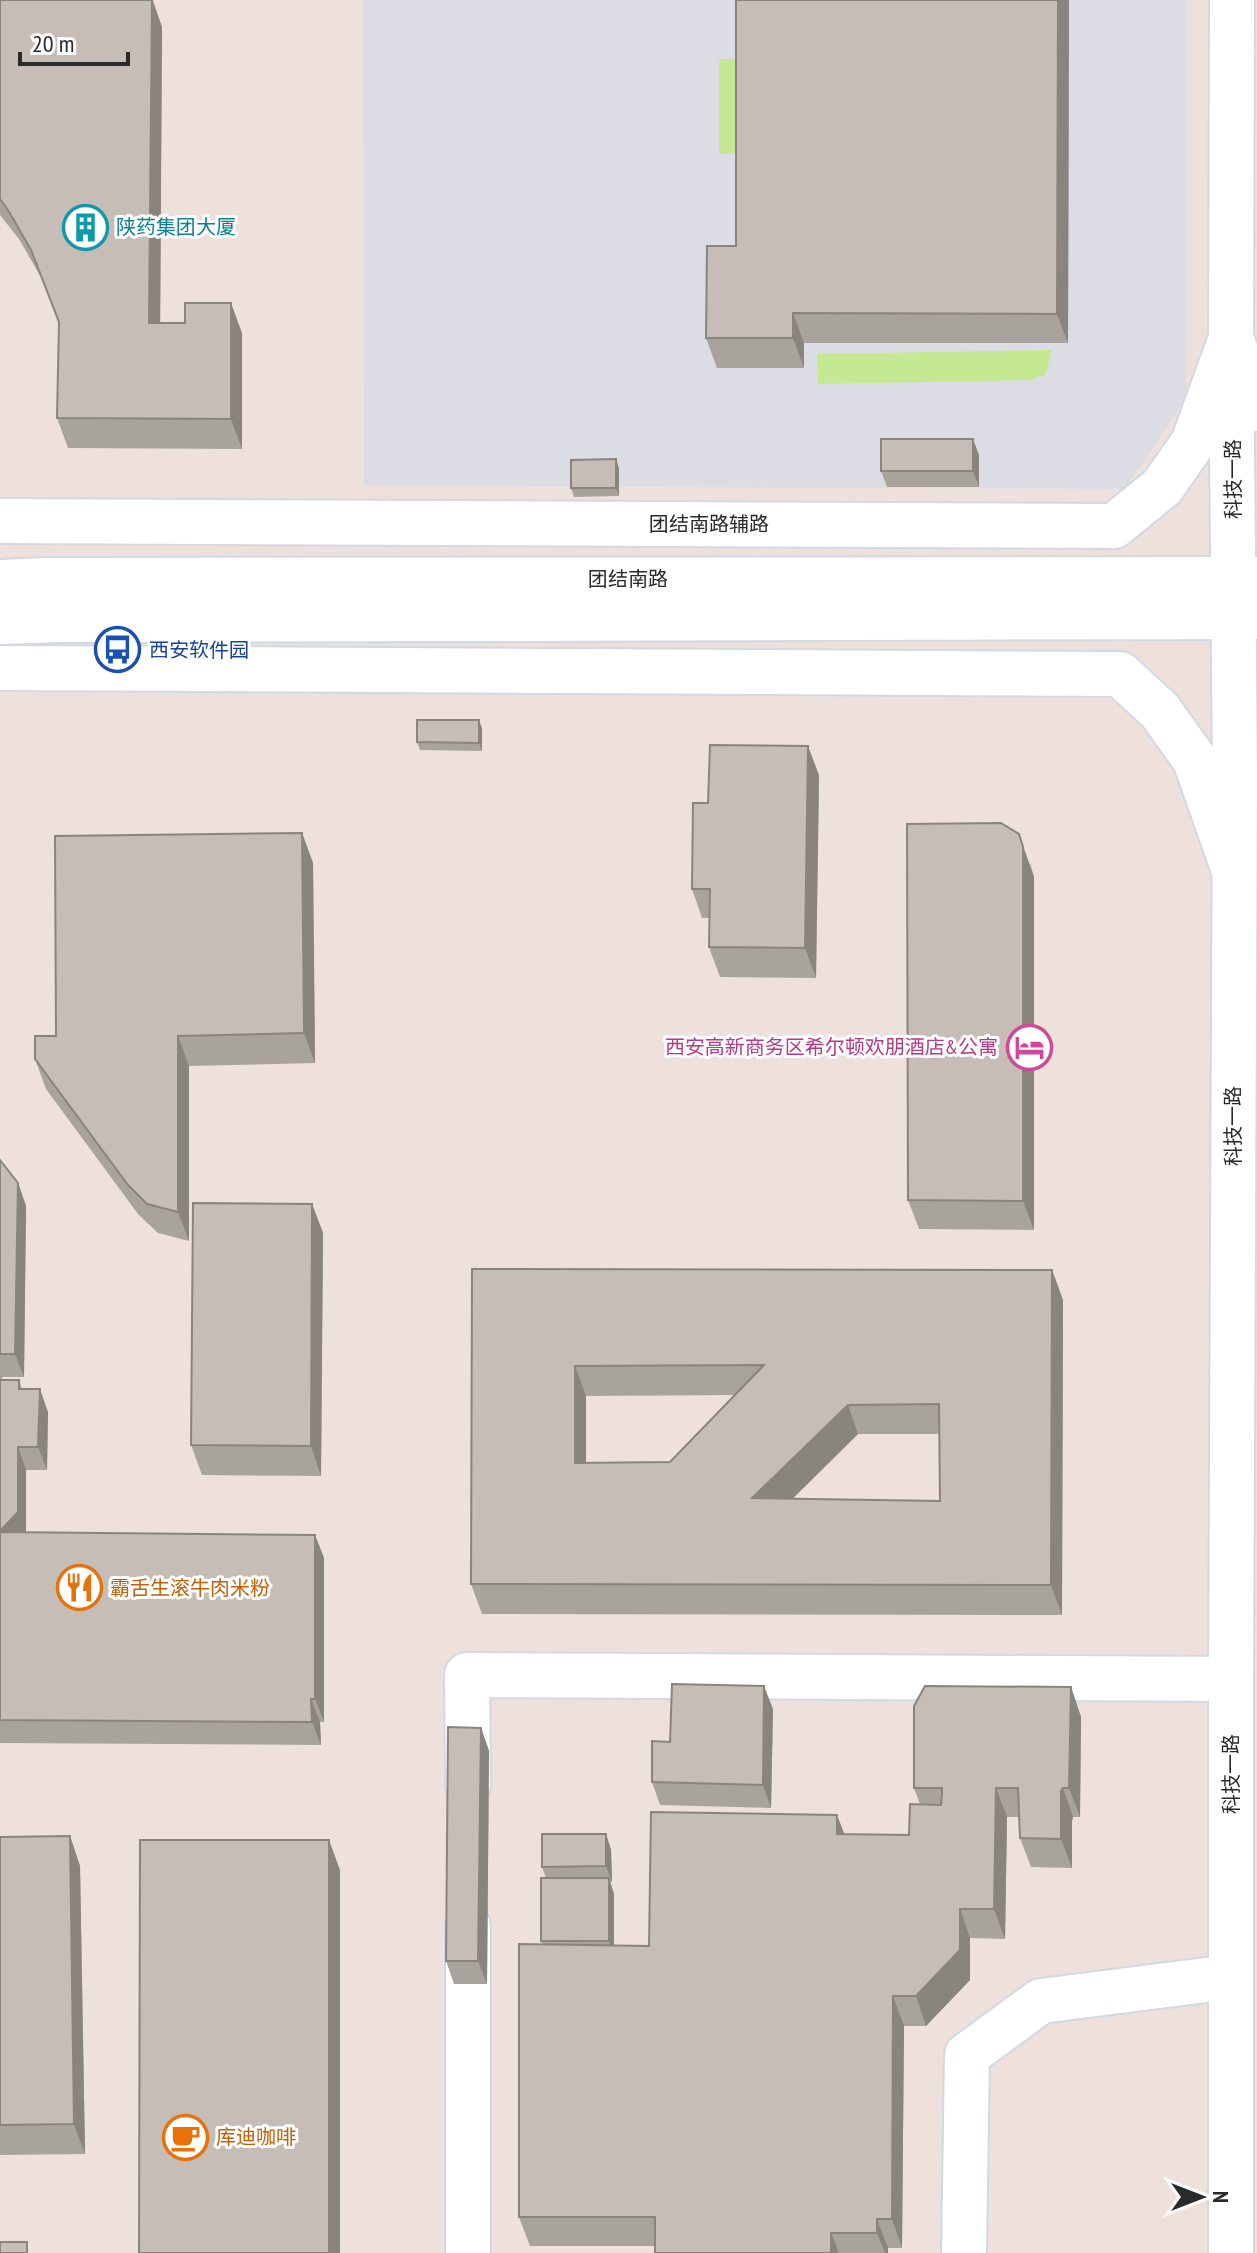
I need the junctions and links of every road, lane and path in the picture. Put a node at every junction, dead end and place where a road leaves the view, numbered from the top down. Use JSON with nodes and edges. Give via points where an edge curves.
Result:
{"nodes":[{"id":1,"x":1232,"y":0,"type":"edge"},
{"id":2,"x":1231,"y":337,"type":"junction"},
{"id":3,"x":1257,"y":409,"type":"edge"},
{"id":4,"x":0,"y":521,"type":"edge"},
{"id":5,"x":0,"y":582,"type":"edge"},
{"id":6,"x":1245,"y":598,"type":"edge"},
{"id":7,"x":0,"y":622,"type":"edge"},
{"id":8,"x":0,"y":668,"type":"edge"},
{"id":9,"x":1257,"y":807,"type":"edge"},
{"id":10,"x":1234,"y":870,"type":"junction"},
{"id":11,"x":1231,"y":1679,"type":"junction"},
{"id":12,"x":468,"y":1831,"type":"edge"},
{"id":13,"x":468,"y":1894,"type":"edge"},
{"id":14,"x":1230,"y":1977,"type":"junction"},
{"id":15,"x":468,"y":2253,"type":"edge"},
{"id":16,"x":964,"y":2253,"type":"edge"},
{"id":17,"x":1231,"y":2253,"type":"edge"}],
"edges":[{"from":1,"to":2,"type":"street","name":"科技一路"},
{"from":2,"to":3,"type":"street"},
{"from":2,"to":4,"type":"street","name":"团结南路辅路","via":[[1193,443],[1162,487],[1114,526]]},
{"from":2,"to":6,"type":"street","name":"科技一路"},
{"from":5,"to":6,"type":"street","name":"团结南路"},
{"from":6,"to":7,"type":"street","name":"团结南路"},
{"from":6,"to":10,"type":"street","name":"科技一路","via":[[1235,681]]},
{"from":8,"to":10,"type":"street","via":[[1120,674],[1160,711],[1195,760]]},
{"from":9,"to":10,"type":"street"},
{"from":10,"to":11,"type":"street","name":"科技一路"},
{"from":11,"to":12,"type":"street","via":[[467,1675]]},
{"from":11,"to":14,"type":"street","name":"科技一路"},
{"from":13,"to":15,"type":"street"},
{"from":14,"to":16,"type":"street","via":[[1041,2001],[967,2055]]},
{"from":14,"to":17,"type":"street","name":"科技一路"}]}
